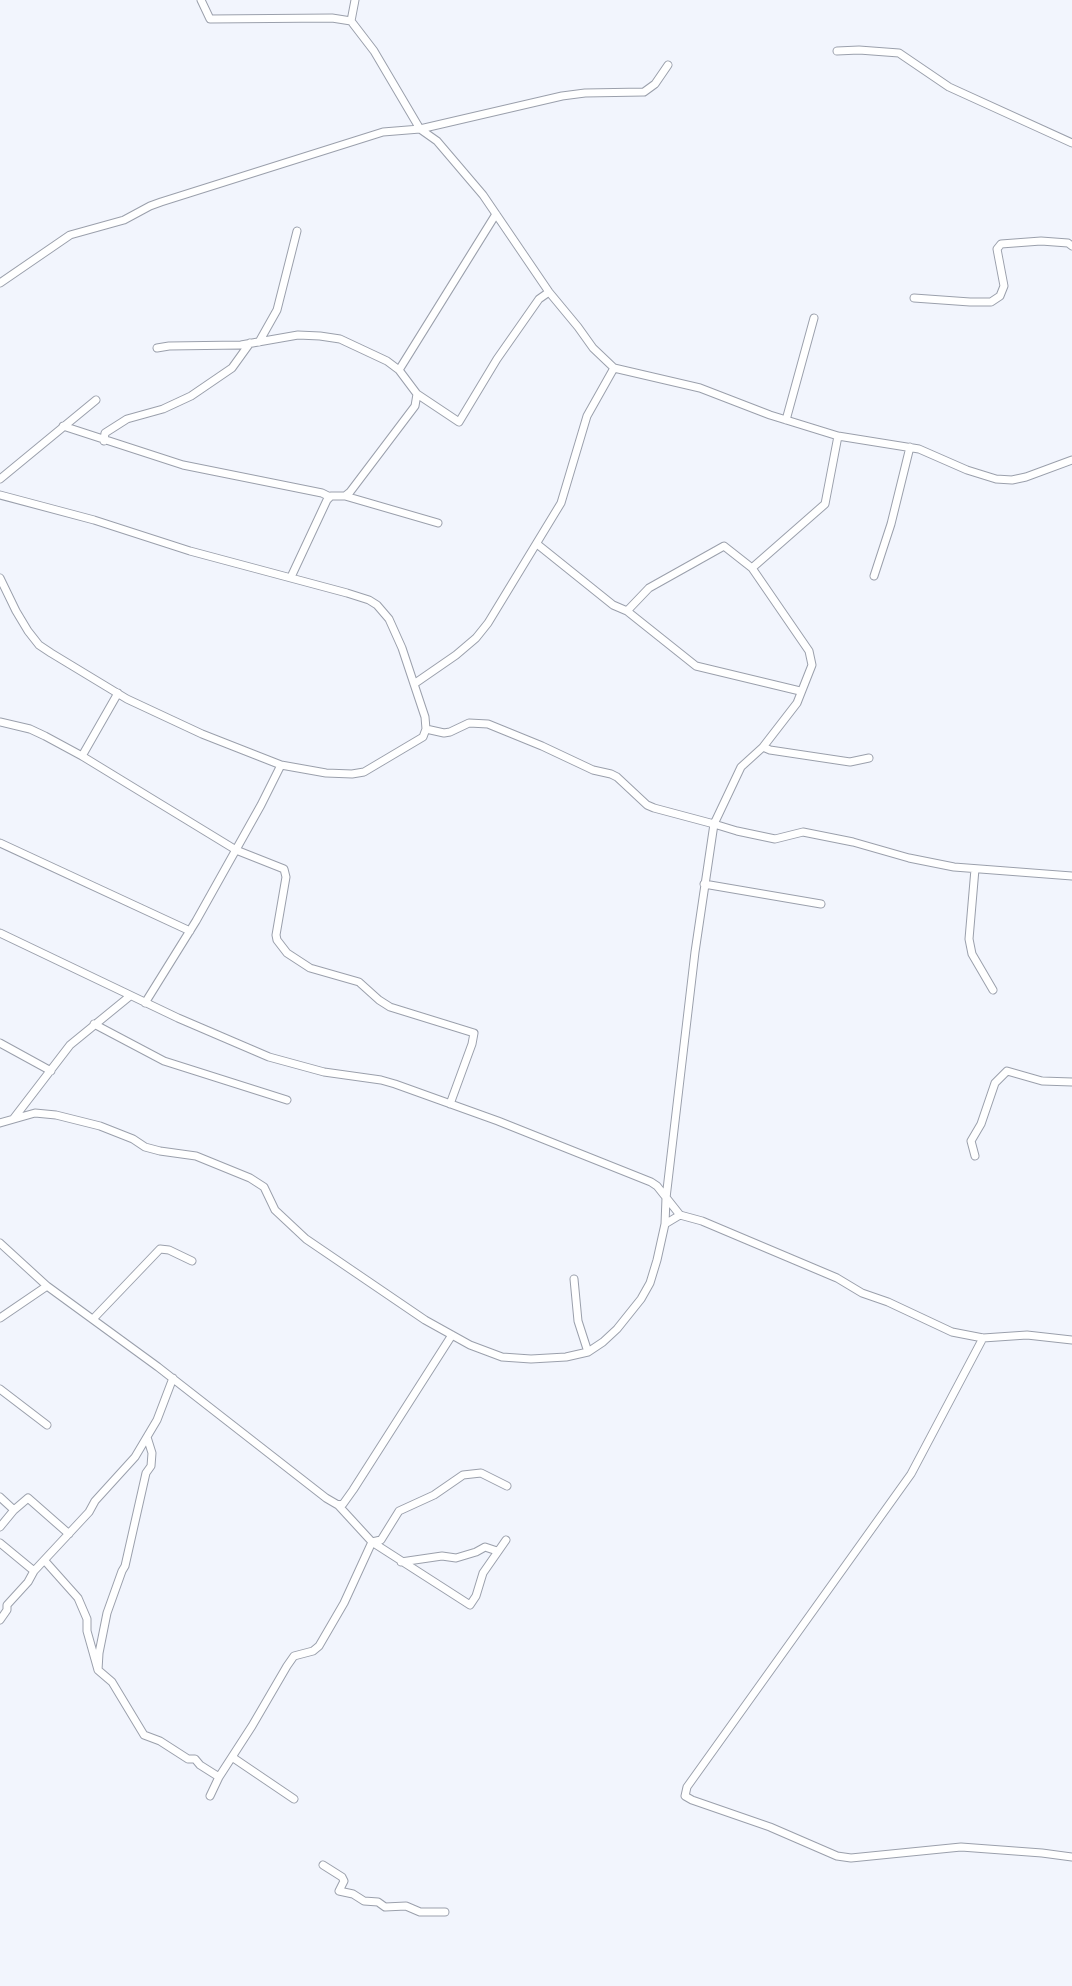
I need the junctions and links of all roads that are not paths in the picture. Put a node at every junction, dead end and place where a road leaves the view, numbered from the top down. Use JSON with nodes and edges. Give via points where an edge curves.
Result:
{"nodes":[{"id":1,"x":201,"y":0,"type":"edge"},
{"id":2,"x":356,"y":0,"type":"edge"},
{"id":3,"x":351,"y":21,"type":"junction"},
{"id":4,"x":837,"y":51,"type":"dead end"},
{"id":5,"x":668,"y":65,"type":"dead end"},
{"id":6,"x":420,"y":129,"type":"junction"},
{"id":7,"x":1072,"y":142,"type":"edge"},
{"id":8,"x":496,"y":214,"type":"junction"},
{"id":9,"x":297,"y":231,"type":"dead end"},
{"id":10,"x":1072,"y":246,"type":"edge"},
{"id":11,"x":0,"y":283,"type":"edge"},
{"id":12,"x":550,"y":292,"type":"junction"},
{"id":13,"x":914,"y":298,"type":"dead end"},
{"id":14,"x":814,"y":318,"type":"dead end"},
{"id":15,"x":259,"y":342,"type":"junction"},
{"id":16,"x":250,"y":344,"type":"junction"},
{"id":17,"x":157,"y":348,"type":"dead end"},
{"id":18,"x":614,"y":368,"type":"junction"},
{"id":19,"x":399,"y":370,"type":"junction"},
{"id":20,"x":417,"y":394,"type":"junction"},
{"id":21,"x":96,"y":400,"type":"dead end"},
{"id":22,"x":786,"y":420,"type":"junction"},
{"id":23,"x":63,"y":426,"type":"junction"},
{"id":24,"x":838,"y":436,"type":"junction"},
{"id":25,"x":104,"y":440,"type":"junction"},
{"id":26,"x":910,"y":447,"type":"junction"},
{"id":27,"x":1072,"y":460,"type":"edge"},
{"id":28,"x":0,"y":479,"type":"edge"},
{"id":29,"x":0,"y":494,"type":"edge"},
{"id":30,"x":345,"y":496,"type":"junction"},
{"id":31,"x":330,"y":497,"type":"junction"},
{"id":32,"x":438,"y":523,"type":"dead end"},
{"id":33,"x":537,"y":544,"type":"junction"},
{"id":34,"x":752,"y":568,"type":"junction"},
{"id":35,"x":874,"y":576,"type":"dead end"},
{"id":36,"x":290,"y":577,"type":"junction"},
{"id":37,"x":0,"y":578,"type":"edge"},
{"id":38,"x":627,"y":611,"type":"junction"},
{"id":39,"x":414,"y":684,"type":"junction"},
{"id":40,"x":800,"y":691,"type":"junction"},
{"id":41,"x":118,"y":693,"type":"junction"},
{"id":42,"x":0,"y":722,"type":"edge"},
{"id":43,"x":426,"y":729,"type":"junction"},
{"id":44,"x":763,"y":747,"type":"junction"},
{"id":45,"x":82,"y":756,"type":"junction"},
{"id":46,"x":870,"y":758,"type":"dead end"},
{"id":47,"x":281,"y":765,"type":"junction"},
{"id":48,"x":714,"y":824,"type":"junction"},
{"id":49,"x":0,"y":843,"type":"edge"},
{"id":50,"x":236,"y":850,"type":"junction"},
{"id":51,"x":975,"y":869,"type":"junction"},
{"id":52,"x":1072,"y":876,"type":"edge"},
{"id":53,"x":704,"y":884,"type":"junction"},
{"id":54,"x":821,"y":904,"type":"dead end"},
{"id":55,"x":190,"y":931,"type":"junction"},
{"id":56,"x":0,"y":933,"type":"edge"},
{"id":57,"x":993,"y":990,"type":"dead end"},
{"id":58,"x":130,"y":996,"type":"junction"},
{"id":59,"x":145,"y":1003,"type":"junction"},
{"id":60,"x":94,"y":1024,"type":"junction"},
{"id":61,"x":0,"y":1043,"type":"edge"},
{"id":62,"x":51,"y":1071,"type":"junction"},
{"id":63,"x":1072,"y":1082,"type":"edge"},
{"id":64,"x":287,"y":1100,"type":"dead end"},
{"id":65,"x":450,"y":1104,"type":"junction"},
{"id":66,"x":14,"y":1119,"type":"junction"},
{"id":67,"x":0,"y":1124,"type":"edge"},
{"id":68,"x":975,"y":1156,"type":"dead end"},
{"id":69,"x":666,"y":1198,"type":"junction"},
{"id":70,"x":680,"y":1215,"type":"junction"},
{"id":71,"x":665,"y":1224,"type":"junction"},
{"id":72,"x":0,"y":1243,"type":"edge"},
{"id":73,"x":192,"y":1261,"type":"dead end"},
{"id":74,"x":574,"y":1279,"type":"dead end"},
{"id":75,"x":47,"y":1286,"type":"junction"},
{"id":76,"x":0,"y":1318,"type":"edge"},
{"id":77,"x":93,"y":1319,"type":"junction"},
{"id":78,"x":452,"y":1335,"type":"junction"},
{"id":79,"x":983,"y":1338,"type":"junction"},
{"id":80,"x":1072,"y":1340,"type":"edge"},
{"id":81,"x":588,"y":1352,"type":"junction"},
{"id":82,"x":173,"y":1378,"type":"junction"},
{"id":83,"x":0,"y":1389,"type":"edge"},
{"id":84,"x":47,"y":1425,"type":"dead end"},
{"id":85,"x":148,"y":1437,"type":"junction"},
{"id":86,"x":507,"y":1486,"type":"dead end"},
{"id":87,"x":0,"y":1497,"type":"edge"},
{"id":88,"x":338,"y":1505,"type":"junction"},
{"id":89,"x":14,"y":1510,"type":"junction"},
{"id":90,"x":0,"y":1527,"type":"edge"},
{"id":91,"x":69,"y":1534,"type":"junction"},
{"id":92,"x":506,"y":1540,"type":"dead end"},
{"id":93,"x":372,"y":1542,"type":"junction"},
{"id":94,"x":0,"y":1543,"type":"edge"},
{"id":95,"x":497,"y":1551,"type":"junction"},
{"id":96,"x":45,"y":1560,"type":"junction"},
{"id":97,"x":401,"y":1562,"type":"junction"},
{"id":98,"x":34,"y":1571,"type":"junction"},
{"id":99,"x":0,"y":1600,"type":"edge"},
{"id":100,"x":7,"y":1605,"type":"junction"},
{"id":101,"x":0,"y":1620,"type":"edge"},
{"id":102,"x":98,"y":1670,"type":"junction"},
{"id":103,"x":232,"y":1757,"type":"junction"},
{"id":104,"x":219,"y":1777,"type":"junction"},
{"id":105,"x":210,"y":1796,"type":"dead end"},
{"id":106,"x":294,"y":1799,"type":"dead end"},
{"id":107,"x":1072,"y":1857,"type":"edge"},
{"id":108,"x":323,"y":1865,"type":"dead end"},
{"id":109,"x":445,"y":1912,"type":"dead end"}],
"edges":[{"from":1,"to":3,"type":"street","via":[[210,18],[332,18]]},
{"from":2,"to":3,"type":"street"},
{"from":3,"to":6,"type":"street","via":[[374,51]]},
{"from":4,"to":7,"type":"street","via":[[899,53],[949,87]]},
{"from":5,"to":6,"type":"street","via":[[655,84],[644,92],[562,96]]},
{"from":6,"to":8,"type":"street","via":[[437,141]]},
{"from":6,"to":11,"type":"street","via":[[384,132],[161,202],[124,220],[78,232]]},
{"from":8,"to":12,"type":"street"},
{"from":8,"to":19,"type":"street"},
{"from":9,"to":15,"type":"street","via":[[277,310]]},
{"from":10,"to":13,"type":"street","via":[[1041,241],[1001,244],[997,249],[1004,286],[1000,296],[991,302]]},
{"from":12,"to":18,"type":"street","via":[[593,348]]},
{"from":12,"to":20,"type":"street","via":[[539,299],[459,422]]},
{"from":14,"to":22,"type":"street"},
{"from":15,"to":16,"type":"street"},
{"from":15,"to":19,"type":"street","via":[[298,335],[340,340],[387,361]]},
{"from":16,"to":17,"type":"street"},
{"from":16,"to":25,"type":"street","via":[[232,368],[191,396],[163,409],[128,419],[105,433]]},
{"from":18,"to":22,"type":"street","via":[[700,388]]},
{"from":18,"to":33,"type":"street","via":[[587,416],[562,503]]},
{"from":19,"to":20,"type":"street"},
{"from":20,"to":30,"type":"street","via":[[415,406]]},
{"from":21,"to":23,"type":"street"},
{"from":22,"to":24,"type":"street"},
{"from":23,"to":25,"type":"street"},
{"from":23,"to":28,"type":"street"},
{"from":24,"to":26,"type":"street"},
{"from":24,"to":34,"type":"street","via":[[825,504]]},
{"from":25,"to":31,"type":"street","via":[[184,466]]},
{"from":26,"to":27,"type":"street","via":[[996,479],[1026,477]]},
{"from":26,"to":35,"type":"street"},
{"from":29,"to":36,"type":"street","via":[[190,551]]},
{"from":30,"to":31,"type":"street"},
{"from":30,"to":32,"type":"street"},
{"from":31,"to":36,"type":"street"},
{"from":33,"to":38,"type":"street","via":[[613,605]]},
{"from":33,"to":39,"type":"street","via":[[476,638]]},
{"from":34,"to":38,"type":"street","via":[[724,546],[649,588]]},
{"from":34,"to":40,"type":"street","via":[[809,651],[812,665]]},
{"from":36,"to":39,"type":"street","via":[[360,596],[377,605],[389,619]]},
{"from":37,"to":41,"type":"street","via":[[16,611],[39,645]]},
{"from":38,"to":40,"type":"street","via":[[696,666]]},
{"from":39,"to":43,"type":"street"},
{"from":40,"to":44,"type":"street","via":[[797,703]]},
{"from":41,"to":45,"type":"street"},
{"from":41,"to":47,"type":"street","via":[[202,734]]},
{"from":42,"to":45,"type":"street","via":[[30,729]]},
{"from":43,"to":47,"type":"street","via":[[423,736],[364,772],[326,773]]},
{"from":43,"to":48,"type":"street","via":[[444,733],[470,723],[488,724],[593,770],[611,774],[654,808]]},
{"from":44,"to":46,"type":"street","via":[[850,762]]},
{"from":44,"to":48,"type":"street","via":[[741,767]]},
{"from":45,"to":50,"type":"street"},
{"from":47,"to":50,"type":"street"},
{"from":48,"to":51,"type":"street","via":[[736,832],[775,839],[803,832],[927,862]]},
{"from":48,"to":53,"type":"street"},
{"from":49,"to":55,"type":"street"},
{"from":50,"to":55,"type":"street"},
{"from":50,"to":65,"type":"street","via":[[279,866],[286,873],[276,935],[281,946],[294,958],[310,968],[360,982],[390,1007],[474,1033]]},
{"from":51,"to":52,"type":"street"},
{"from":51,"to":57,"type":"street","via":[[969,939],[972,954]]},
{"from":53,"to":54,"type":"street"},
{"from":53,"to":69,"type":"street"},
{"from":55,"to":59,"type":"street"},
{"from":56,"to":58,"type":"street"},
{"from":58,"to":59,"type":"street"},
{"from":58,"to":60,"type":"street"},
{"from":59,"to":65,"type":"street","via":[[269,1058],[324,1072],[381,1080]]},
{"from":60,"to":62,"type":"street","via":[[70,1045]]},
{"from":60,"to":64,"type":"street","via":[[164,1060]]},
{"from":61,"to":62,"type":"street"},
{"from":62,"to":66,"type":"street"},
{"from":63,"to":68,"type":"street","via":[[1042,1081],[1007,1071],[995,1083],[981,1124],[971,1141]]},
{"from":65,"to":69,"type":"street","via":[[651,1182]]},
{"from":66,"to":67,"type":"street"},
{"from":66,"to":78,"type":"street","via":[[35,1113],[56,1114],[100,1126],[145,1147],[196,1156],[250,1178],[264,1187],[276,1210],[306,1239]]},
{"from":69,"to":70,"type":"street"},
{"from":69,"to":71,"type":"street"},
{"from":70,"to":71,"type":"street"},
{"from":70,"to":79,"type":"street","via":[[702,1221],[838,1278],[862,1293],[952,1332]]},
{"from":71,"to":81,"type":"street","via":[[650,1283],[641,1299],[617,1329]]},
{"from":72,"to":75,"type":"street"},
{"from":73,"to":77,"type":"street","via":[[160,1249]]},
{"from":74,"to":81,"type":"street","via":[[578,1321]]},
{"from":75,"to":76,"type":"street"},
{"from":75,"to":77,"type":"street"},
{"from":77,"to":82,"type":"street"},
{"from":78,"to":81,"type":"street","via":[[502,1357],[566,1357]]},
{"from":78,"to":88,"type":"street","via":[[353,1490],[343,1504]]},
{"from":79,"to":80,"type":"street","via":[[1026,1335]]},
{"from":79,"to":107,"type":"street","via":[[911,1474],[687,1787],[684,1796],[770,1827],[837,1856],[851,1858],[961,1847]]},
{"from":82,"to":85,"type":"street"},
{"from":82,"to":88,"type":"street"},
{"from":83,"to":84,"type":"street"},
{"from":85,"to":91,"type":"street","via":[[135,1457]]},
{"from":85,"to":102,"type":"street","via":[[151,1466],[146,1473],[125,1566],[108,1613]]},
{"from":86,"to":93,"type":"street","via":[[481,1473],[463,1475],[434,1495],[399,1511],[381,1540]]},
{"from":87,"to":89,"type":"street"},
{"from":88,"to":93,"type":"street"},
{"from":89,"to":90,"type":"street"},
{"from":89,"to":91,"type":"street","via":[[28,1498]]},
{"from":91,"to":96,"type":"street"},
{"from":92,"to":95,"type":"street"},
{"from":93,"to":97,"type":"street"},
{"from":93,"to":103,"type":"street","via":[[344,1603],[319,1646],[314,1651],[294,1656]]},
{"from":94,"to":98,"type":"street"},
{"from":95,"to":97,"type":"street","via":[[485,1546],[456,1558],[442,1556]]},
{"from":95,"to":97,"type":"street","via":[[483,1573],[470,1605]]},
{"from":96,"to":98,"type":"street"},
{"from":96,"to":102,"type":"street","via":[[78,1598],[87,1619],[87,1631]]},
{"from":98,"to":100,"type":"street"},
{"from":99,"to":100,"type":"street"},
{"from":100,"to":101,"type":"street"},
{"from":102,"to":104,"type":"street","via":[[112,1682],[144,1735],[188,1759],[195,1759]]},
{"from":103,"to":104,"type":"street"},
{"from":103,"to":106,"type":"street"},
{"from":104,"to":105,"type":"street"},
{"from":108,"to":109,"type":"street","via":[[342,1876],[344,1881],[339,1891],[364,1901],[378,1902],[385,1907],[406,1906],[420,1912]]}]}
